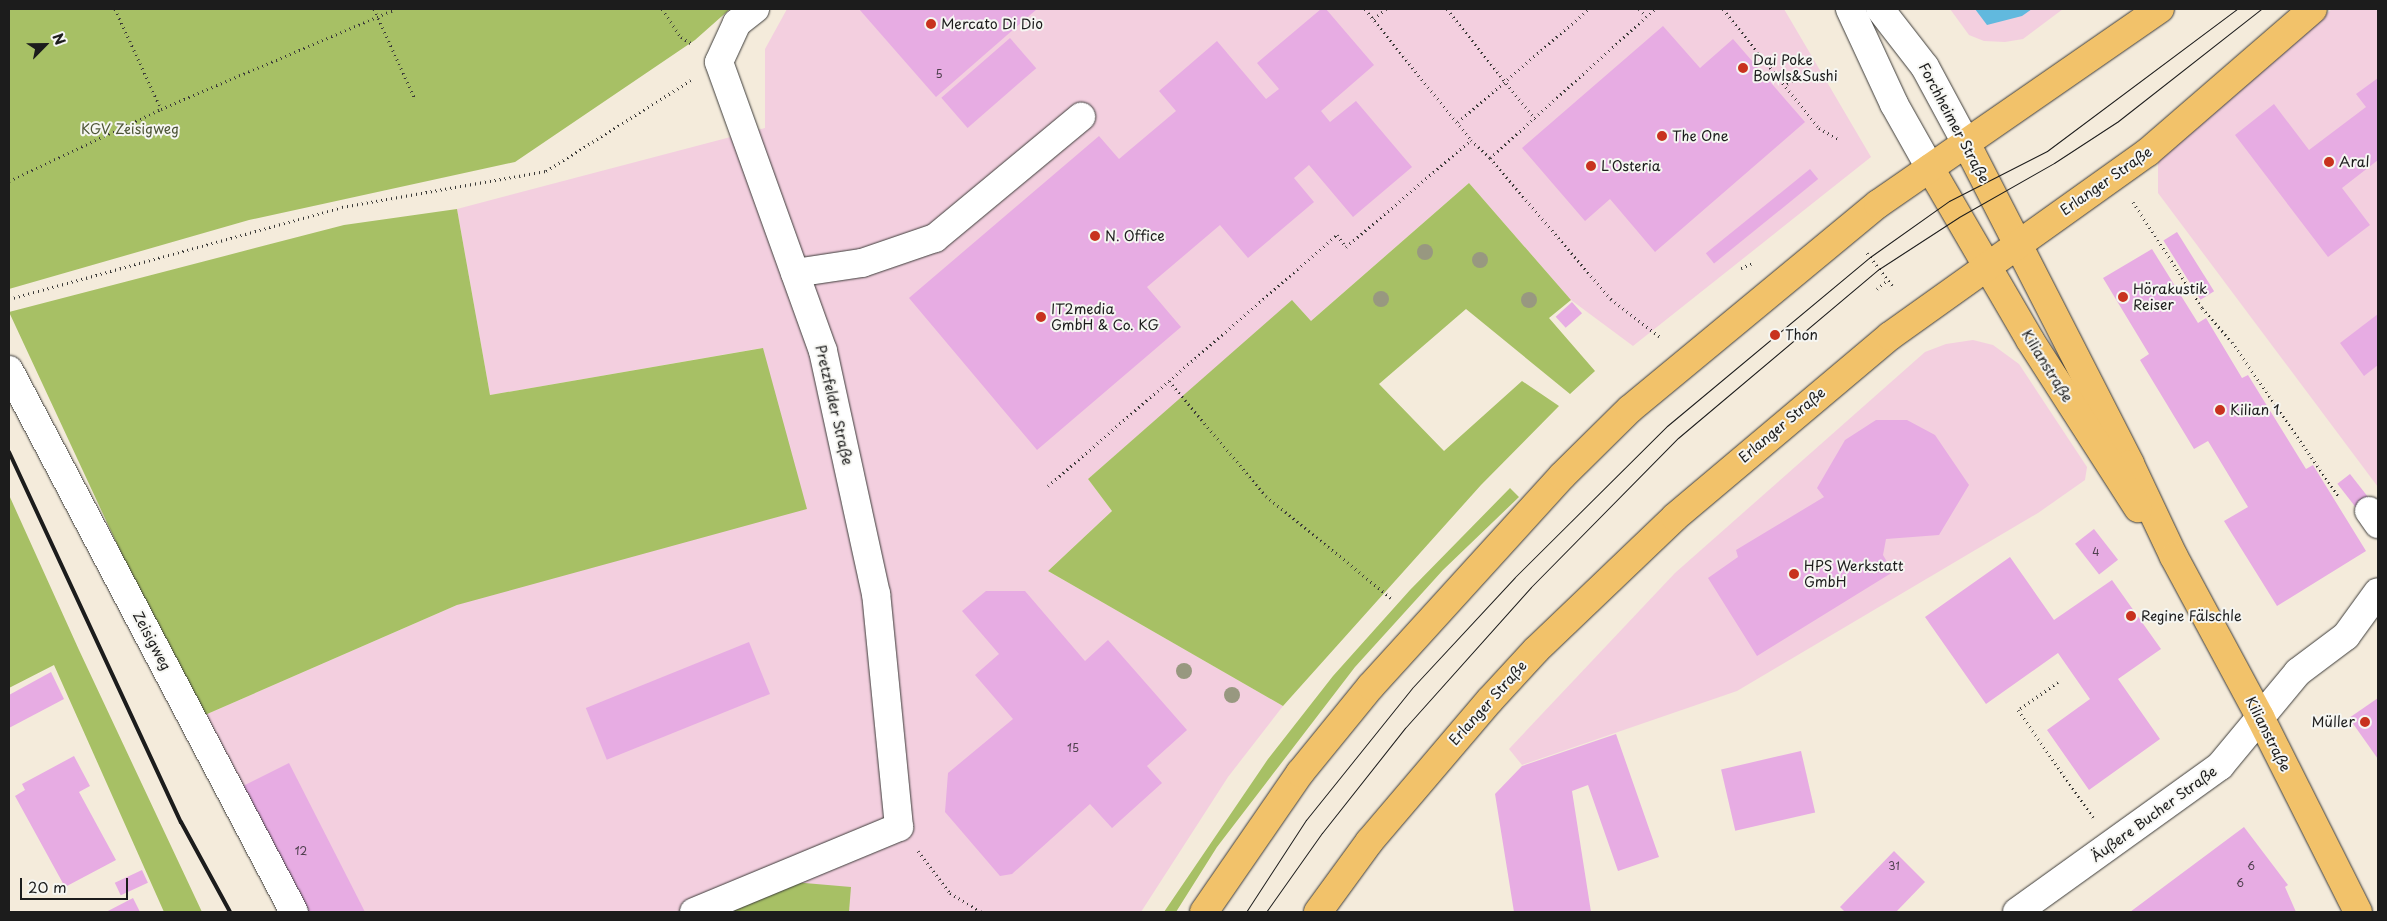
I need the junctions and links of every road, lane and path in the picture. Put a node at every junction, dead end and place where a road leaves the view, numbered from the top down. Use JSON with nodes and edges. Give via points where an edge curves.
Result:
{"nodes":[{"id":1,"x":115,"y":9,"type":"edge"},
{"id":2,"x":374,"y":9,"type":"edge"},
{"id":3,"x":395,"y":9,"type":"edge"},
{"id":4,"x":662,"y":9,"type":"edge"},
{"id":5,"x":755,"y":9,"type":"edge"},
{"id":6,"x":1365,"y":9,"type":"edge"},
{"id":7,"x":1386,"y":9,"type":"edge"},
{"id":8,"x":1447,"y":9,"type":"edge"},
{"id":9,"x":1589,"y":9,"type":"edge"},
{"id":10,"x":1639,"y":9,"type":"edge"},
{"id":11,"x":1655,"y":9,"type":"edge"},
{"id":12,"x":1723,"y":9,"type":"edge"},
{"id":13,"x":1850,"y":9,"type":"edge"},
{"id":14,"x":1880,"y":9,"type":"edge"},
{"id":15,"x":2160,"y":9,"type":"edge"},
{"id":16,"x":2314,"y":9,"type":"edge"},
{"id":17,"x":1646,"y":16,"type":"junction"},
{"id":18,"x":378,"y":17,"type":"junction"},
{"id":19,"x":1374,"y":19,"type":"junction"},
{"id":20,"x":719,"y":62,"type":"junction"},
{"id":21,"x":1803,"y":73,"type":"dead end"},
{"id":22,"x":1505,"y":82,"type":"junction"},
{"id":23,"x":1787,"y":84,"type":"junction"},
{"id":24,"x":415,"y":98,"type":"dead end"},
{"id":25,"x":161,"y":109,"type":"junction"},
{"id":26,"x":1081,"y":117,"type":"dead end"},
{"id":27,"x":1535,"y":118,"type":"junction"},
{"id":28,"x":1458,"y":122,"type":"junction"},
{"id":29,"x":1471,"y":140,"type":"junction"},
{"id":30,"x":1840,"y":140,"type":"dead end"},
{"id":31,"x":1966,"y":143,"type":"junction"},
{"id":32,"x":1490,"y":158,"type":"junction"},
{"id":33,"x":1930,"y":168,"type":"junction"},
{"id":34,"x":9,"y":181,"type":"edge"},
{"id":35,"x":2130,"y":198,"type":"dead end"},
{"id":36,"x":2017,"y":244,"type":"junction"},
{"id":37,"x":1865,"y":251,"type":"dead end"},
{"id":38,"x":1988,"y":265,"type":"junction"},
{"id":39,"x":795,"y":273,"type":"junction"},
{"id":40,"x":1888,"y":280,"type":"junction"},
{"id":41,"x":1892,"y":286,"type":"dead end"},
{"id":42,"x":1877,"y":289,"type":"dead end"},
{"id":43,"x":9,"y":299,"type":"edge"},
{"id":44,"x":1659,"y":336,"type":"dead end"},
{"id":45,"x":9,"y":370,"type":"edge"},
{"id":46,"x":1169,"y":381,"type":"junction"},
{"id":47,"x":1048,"y":486,"type":"dead end"},
{"id":48,"x":2364,"y":514,"type":"edge"},
{"id":49,"x":2174,"y":558,"type":"junction"},
{"id":50,"x":2378,"y":592,"type":"edge"},
{"id":51,"x":1391,"y":598,"type":"dead end"},
{"id":52,"x":2058,"y":682,"type":"dead end"},
{"id":53,"x":2260,"y":717,"type":"junction"},
{"id":54,"x":899,"y":827,"type":"junction"},
{"id":55,"x":2112,"y":843,"type":"junction"},
{"id":56,"x":294,"y":912,"type":"edge"},
{"id":57,"x":694,"y":912,"type":"edge"},
{"id":58,"x":982,"y":912,"type":"edge"},
{"id":59,"x":1204,"y":912,"type":"edge"},
{"id":60,"x":1318,"y":912,"type":"edge"},
{"id":61,"x":2017,"y":912,"type":"edge"},
{"id":62,"x":2358,"y":912,"type":"edge"}],
"edges":[{"from":1,"to":25,"type":"path"},
{"from":2,"to":18,"type":"path"},
{"from":3,"to":18,"type":"path"},
{"from":4,"to":20,"type":"path","via":[[681,37]]},
{"from":5,"to":20,"type":"street","via":[[737,23]]},
{"from":6,"to":19,"type":"path"},
{"from":7,"to":19,"type":"path"},
{"from":8,"to":22,"type":"path"},
{"from":9,"to":22,"type":"path"},
{"from":10,"to":17,"type":"path"},
{"from":11,"to":17,"type":"path"},
{"from":12,"to":23,"type":"path"},
{"from":13,"to":33,"type":"street","via":[[1894,104]]},
{"from":14,"to":31,"type":"street","name":"Forchheimer Straße","via":[[1925,66]]},
{"from":15,"to":31,"type":"main road"},
{"from":16,"to":36,"type":"main road","name":"Erlanger Straße","via":[[2148,152]]},
{"from":17,"to":27,"type":"path"},
{"from":18,"to":24,"type":"path"},
{"from":18,"to":25,"type":"path"},
{"from":19,"to":28,"type":"path"},
{"from":20,"to":39,"type":"street","name":"Pretzfelder Straße"},
{"from":20,"to":43,"type":"path","via":[[546,171],[342,207]]},
{"from":21,"to":23,"type":"path"},
{"from":22,"to":27,"type":"path"},
{"from":22,"to":28,"type":"path"},
{"from":23,"to":30,"type":"path","via":[[1819,128]]},
{"from":25,"to":34,"type":"path"},
{"from":26,"to":39,"type":"street","via":[[935,238],[862,263]]},
{"from":27,"to":32,"type":"path"},
{"from":28,"to":29,"type":"path"},
{"from":29,"to":32,"type":"path"},
{"from":29,"to":46,"type":"path","via":[[1346,247],[1337,236]]},
{"from":31,"to":33,"type":"main road"},
{"from":31,"to":36,"type":"main road","name":"Forchheimer Straße"},
{"from":32,"to":44,"type":"path","via":[[1611,299]]},
{"from":33,"to":38,"type":"main road","name":"Kilianstraße"},
{"from":33,"to":59,"type":"main road","via":[[1830,242],[1651,391],[1586,452],[1370,686],[1300,773]]},
{"from":35,"to":48,"type":"path","via":[[2202,308],[2232,342]]},
{"from":36,"to":38,"type":"main road","name":"Erlanger Straße"},
{"from":36,"to":49,"type":"main road","name":"Kilianstraße","via":[[2130,464]]},
{"from":37,"to":40,"type":"path"},
{"from":38,"to":49,"type":"main road","name":"Kilianstraße","via":[[2115,477]]},
{"from":38,"to":60,"type":"main road","name":"Erlanger Straße","via":[[1890,336],[1795,414],[1613,576],[1536,650],[1467,725],[1368,842]]},
{"from":39,"to":54,"type":"street","name":"Pretzfelder Straße","via":[[823,352],[876,594]]},
{"from":40,"to":41,"type":"path"},
{"from":40,"to":42,"type":"path"},
{"from":45,"to":56,"type":"street","name":"Zeisigweg"},
{"from":46,"to":47,"type":"path"},
{"from":46,"to":51,"type":"path","via":[[1266,496]]},
{"from":49,"to":53,"type":"main road","name":"Kilianstraße"},
{"from":50,"to":53,"type":"street","name":"Äußere Bucher Straße","via":[[2346,636],[2298,672]]},
{"from":52,"to":55,"type":"path","via":[[2018,710]]},
{"from":53,"to":55,"type":"street","name":"Äußere Bucher Straße","via":[[2220,766]]},
{"from":53,"to":62,"type":"main road","name":"Kilianstraße"},
{"from":54,"to":57,"type":"street"},
{"from":54,"to":58,"type":"path","via":[[950,893]]},
{"from":55,"to":61,"type":"street","name":"Äußere Bucher Straße"}]}
